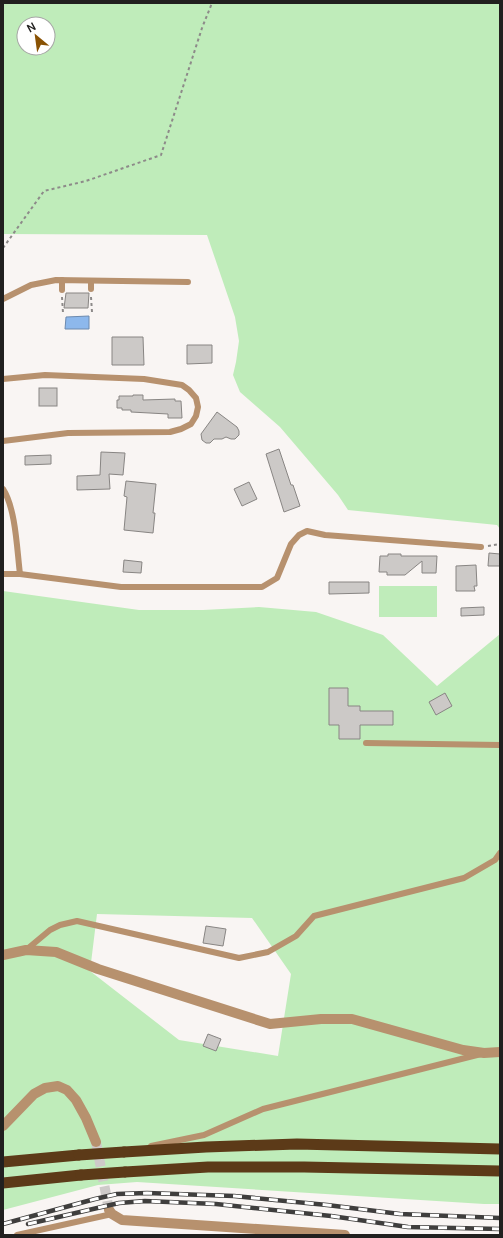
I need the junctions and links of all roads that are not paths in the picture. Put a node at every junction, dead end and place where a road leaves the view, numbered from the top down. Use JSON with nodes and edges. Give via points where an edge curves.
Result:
{"nodes":[{"id":1,"x":62,"y":280,"type":"junction"},
{"id":2,"x":91,"y":281,"type":"junction"},
{"id":3,"x":188,"y":282,"type":"dead end"},
{"id":4,"x":91,"y":289,"type":"road end"},
{"id":5,"x":62,"y":290,"type":"road end"},
{"id":6,"x":3,"y":299,"type":"edge"},
{"id":7,"x":3,"y":379,"type":"edge"},
{"id":8,"x":3,"y":441,"type":"edge"},
{"id":9,"x":3,"y":489,"type":"edge"},
{"id":10,"x":481,"y":547,"type":"road end"},
{"id":11,"x":3,"y":574,"type":"edge"},
{"id":12,"x":20,"y":574,"type":"junction"},
{"id":13,"x":366,"y":743,"type":"dead end"},
{"id":14,"x":500,"y":745,"type":"edge"},
{"id":15,"x":500,"y":853,"type":"edge"},
{"id":16,"x":26,"y":950,"type":"junction"},
{"id":17,"x":3,"y":955,"type":"edge"},
{"id":18,"x":500,"y":1052,"type":"edge"},
{"id":19,"x":484,"y":1054,"type":"junction"},
{"id":20,"x":3,"y":1126,"type":"edge"},
{"id":21,"x":96,"y":1142,"type":"tunnel mouth"},
{"id":22,"x":500,"y":1149,"type":"edge"},
{"id":23,"x":124,"y":1152,"type":"junction"},
{"id":24,"x":3,"y":1162,"type":"edge"},
{"id":25,"x":500,"y":1171,"type":"edge"},
{"id":26,"x":3,"y":1183,"type":"edge"},
{"id":27,"x":110,"y":1212,"type":"joint"},
{"id":28,"x":18,"y":1235,"type":"edge"},
{"id":29,"x":345,"y":1235,"type":"edge"}],
"edges":[{"from":1,"to":2,"type":"lane"},
{"from":1,"to":5,"type":"lane"},
{"from":1,"to":6,"type":"lane","via":[[31,285]]},
{"from":2,"to":3,"type":"lane"},
{"from":2,"to":4,"type":"lane"},
{"from":7,"to":8,"type":"lane","via":[[45,375],[144,379],[182,385],[196,398],[198,407],[191,424],[181,430],[170,432],[68,433]]},
{"from":9,"to":12,"type":"lane","via":[[15,528]]},
{"from":10,"to":12,"type":"lane","via":[[325,535],[307,531],[291,544],[277,578],[262,587],[120,586]]},
{"from":11,"to":12,"type":"lane"},
{"from":13,"to":14,"type":"lane"},
{"from":15,"to":16,"type":"lane","via":[[495,860],[464,878],[314,916],[296,936],[268,952],[239,958],[77,921],[50,930]]},
{"from":16,"to":17,"type":"street"},
{"from":16,"to":19,"type":"street","via":[[56,952],[98,969],[270,1024],[352,1019]]},
{"from":18,"to":19,"type":"street"},
{"from":19,"to":23,"type":"lane","via":[[263,1109],[204,1134]]},
{"from":20,"to":21,"type":"street","via":[[34,1094],[45,1088],[58,1086],[67,1090],[76,1100]]},
{"from":22,"to":23,"type":"highway","via":[[296,1144]]},
{"from":23,"to":24,"type":"highway","bridge":true},
{"from":25,"to":26,"type":"highway","bridge":true,"via":[[208,1167]]},
{"from":27,"to":28,"type":"lane"},
{"from":27,"to":29,"type":"street","via":[[122,1220]]}]}
